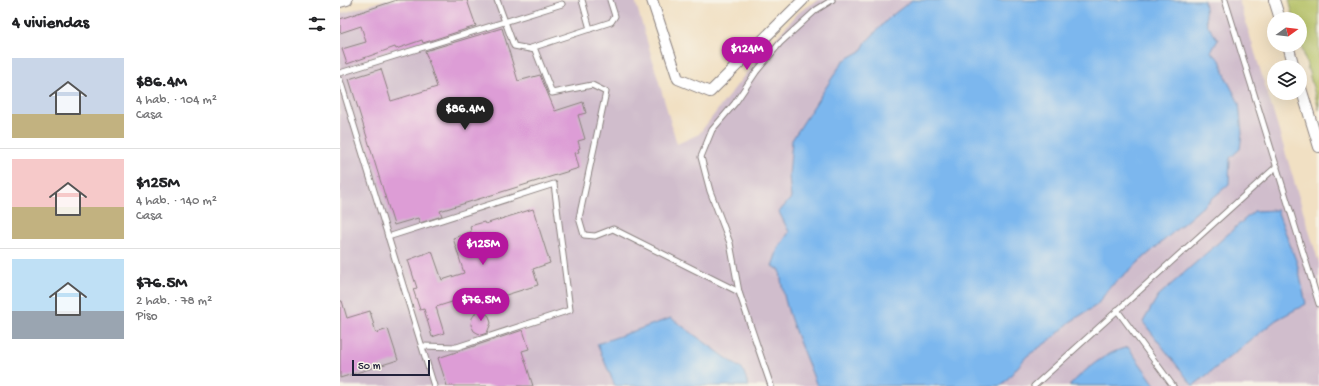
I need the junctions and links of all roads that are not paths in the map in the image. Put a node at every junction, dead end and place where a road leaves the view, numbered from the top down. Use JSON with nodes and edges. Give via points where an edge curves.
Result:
{"nodes":[{"id":1,"x":347,"y":0,"type":"edge"},
{"id":2,"x":497,"y":0,"type":"edge"},
{"id":3,"x":582,"y":0,"type":"edge"},
{"id":4,"x":610,"y":0,"type":"edge"},
{"id":5,"x":652,"y":0,"type":"edge"},
{"id":6,"x":803,"y":0,"type":"edge"},
{"id":7,"x":832,"y":0,"type":"edge"},
{"id":8,"x":1225,"y":0,"type":"edge"},
{"id":9,"x":1274,"y":0,"type":"edge"},
{"id":10,"x":340,"y":2,"type":"edge"},
{"id":11,"x":562,"y":4,"type":"dead end"},
{"id":12,"x":1278,"y":12,"type":"edge"},
{"id":13,"x":505,"y":22,"type":"junction"},
{"id":14,"x":590,"y":29,"type":"junction"},
{"id":15,"x":531,"y":48,"type":"junction"},
{"id":16,"x":340,"y":73,"type":"edge"},
{"id":17,"x":340,"y":80,"type":"edge"},
{"id":18,"x":1305,"y":100,"type":"edge"},
{"id":19,"x":1319,"y":147,"type":"edge"},
{"id":20,"x":1277,"y":166,"type":"junction"},
{"id":21,"x":388,"y":237,"type":"junction"},
{"id":22,"x":739,"y":292,"type":"junction"},
{"id":23,"x":1319,"y":304,"type":"edge"},
{"id":24,"x":1117,"y":310,"type":"junction"},
{"id":25,"x":422,"y":346,"type":"junction"},
{"id":26,"x":434,"y":386,"type":"edge"},
{"id":27,"x":771,"y":386,"type":"edge"},
{"id":28,"x":1034,"y":386,"type":"edge"},
{"id":29,"x":1173,"y":386,"type":"edge"}],
"edges":[{"from":1,"to":10,"type":"street"},
{"from":2,"to":13,"type":"lane"},
{"from":3,"to":14,"type":"lane"},
{"from":4,"to":14,"type":"lane","via":[[614,20]]},
{"from":5,"to":6,"type":"street","via":[[678,79],[710,92]]},
{"from":7,"to":22,"type":"lane","via":[[816,10],[780,44],[756,72],[735,103],[712,130],[701,157],[710,191],[730,243]]},
{"from":8,"to":20,"type":"lane"},
{"from":9,"to":12,"type":"street"},
{"from":11,"to":13,"type":"lane"},
{"from":13,"to":15,"type":"lane","via":[[514,46]]},
{"from":13,"to":16,"type":"lane"},
{"from":14,"to":15,"type":"lane"},
{"from":15,"to":22,"type":"lane","via":[[535,50],[552,93],[592,85],[606,92],[579,218],[584,235],[595,236],[613,229]]},
{"from":17,"to":21,"type":"lane"},
{"from":18,"to":19,"type":"street"},
{"from":20,"to":23,"type":"lane"},
{"from":20,"to":24,"type":"lane"},
{"from":21,"to":25,"type":"lane"},
{"from":21,"to":25,"type":"lane","via":[[554,184],[570,310],[457,347]]},
{"from":22,"to":27,"type":"lane"},
{"from":24,"to":28,"type":"lane"},
{"from":24,"to":29,"type":"lane"},
{"from":25,"to":26,"type":"lane"}]}
